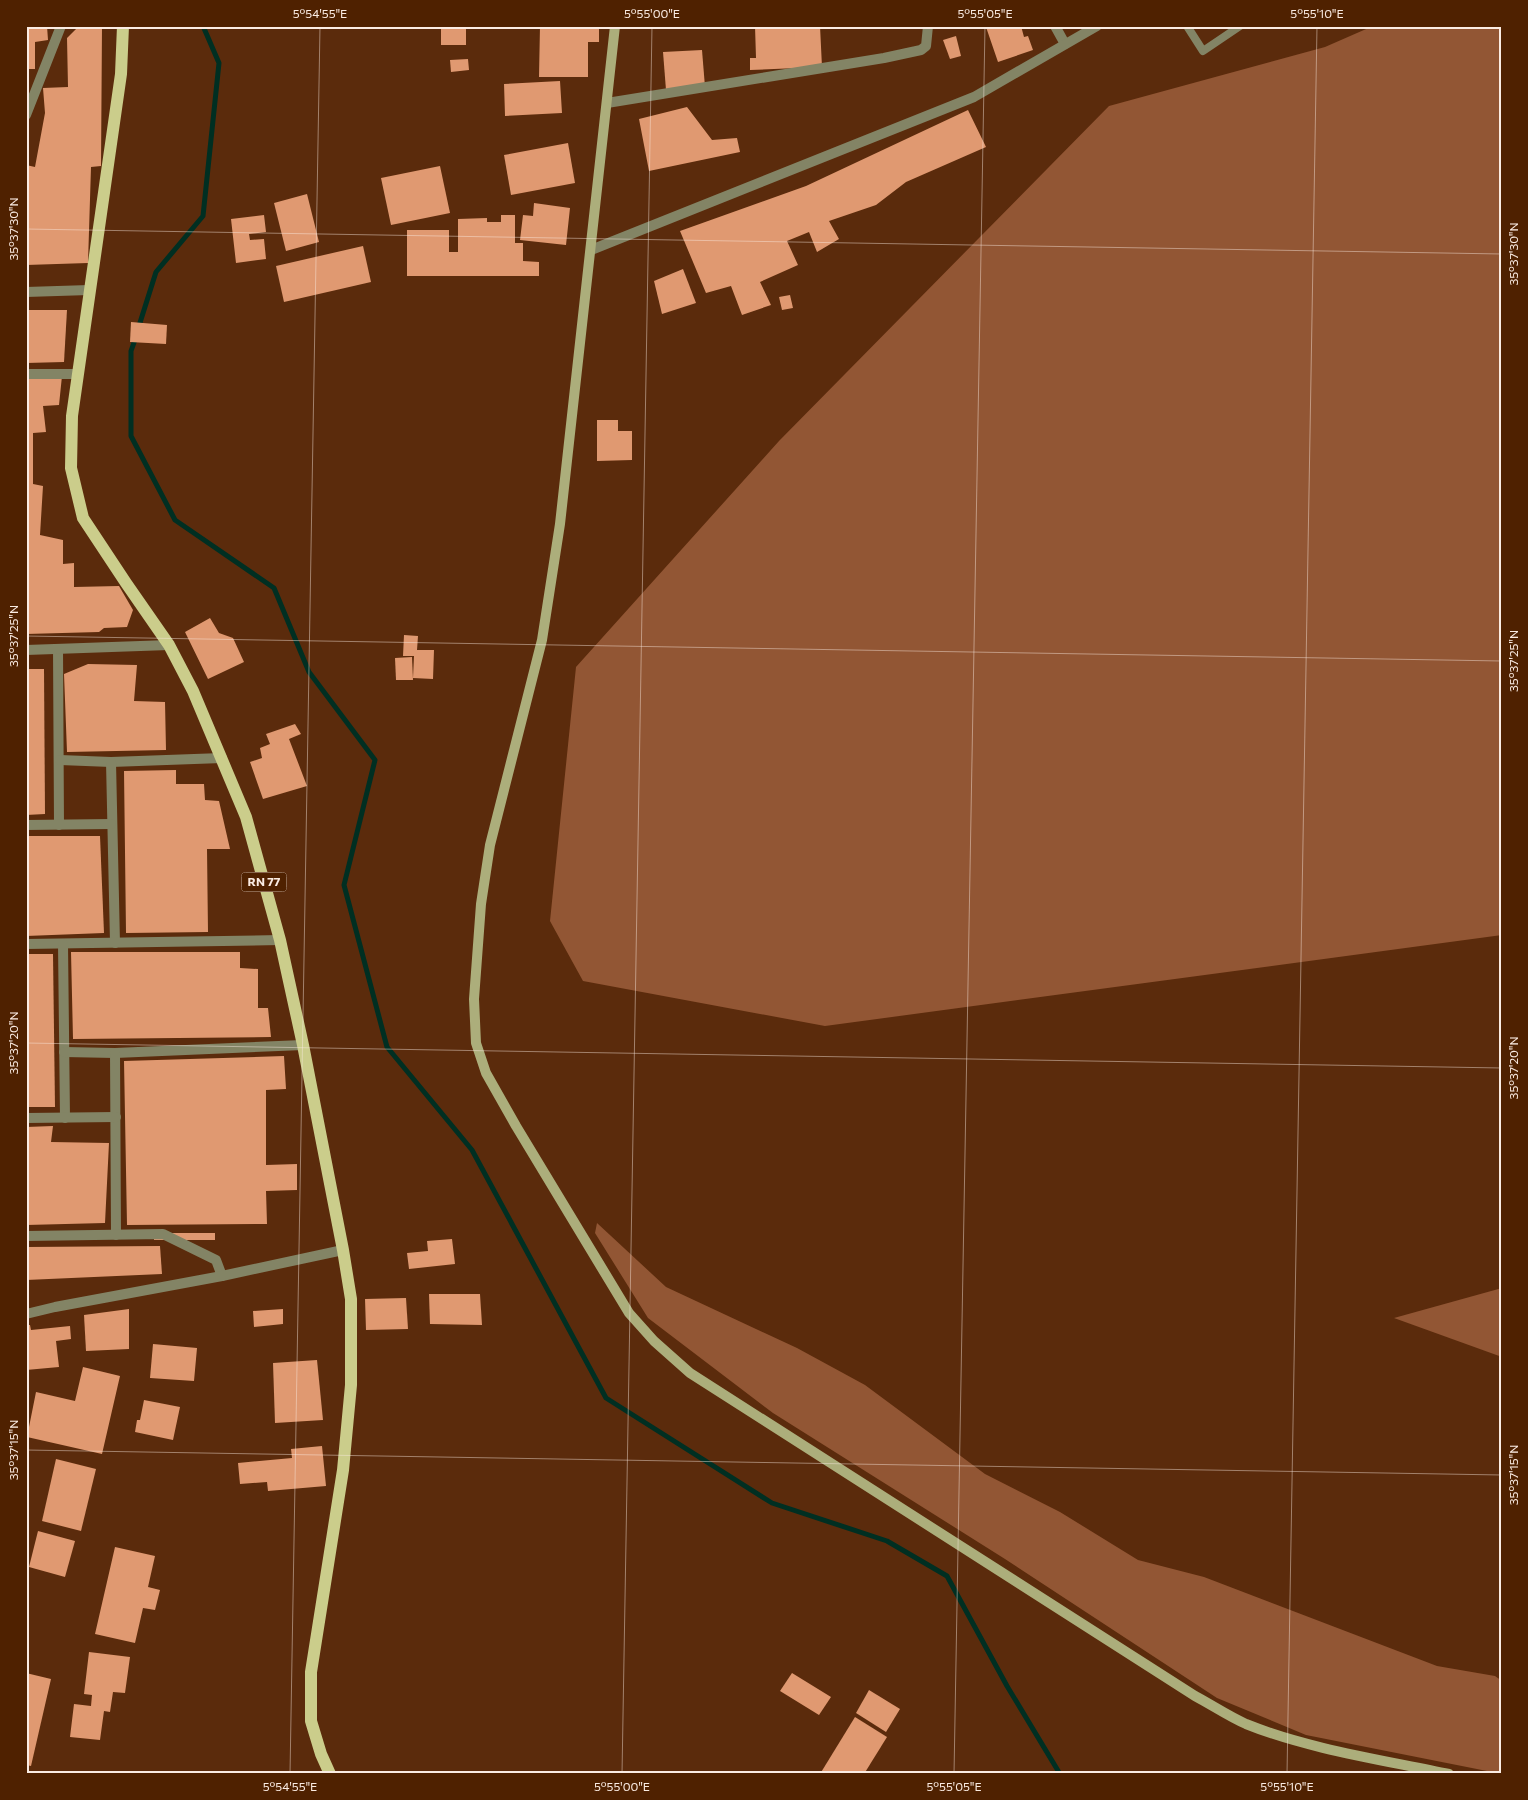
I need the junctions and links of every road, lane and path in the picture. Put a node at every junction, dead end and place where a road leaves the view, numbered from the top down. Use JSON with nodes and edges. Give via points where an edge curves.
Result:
{"nodes":[{"id":1,"x":61,"y":26,"type":"edge"},
{"id":2,"x":123,"y":26,"type":"edge"},
{"id":3,"x":615,"y":26,"type":"edge"},
{"id":4,"x":928,"y":26,"type":"edge"},
{"id":5,"x":1055,"y":26,"type":"edge"},
{"id":6,"x":1097,"y":26,"type":"edge"},
{"id":7,"x":1187,"y":26,"type":"edge"},
{"id":8,"x":1240,"y":26,"type":"edge"},
{"id":9,"x":1065,"y":44,"type":"junction"},
{"id":10,"x":607,"y":103,"type":"junction"},
{"id":11,"x":26,"y":115,"type":"edge"},
{"id":12,"x":591,"y":250,"type":"junction"},
{"id":13,"x":89,"y":290,"type":"junction"},
{"id":14,"x":26,"y":292,"type":"edge"},
{"id":15,"x":26,"y":374,"type":"edge"},
{"id":16,"x":78,"y":374,"type":"junction"},
{"id":17,"x":169,"y":645,"type":"junction"},
{"id":18,"x":58,"y":649,"type":"junction"},
{"id":19,"x":26,"y":650,"type":"edge"},
{"id":20,"x":222,"y":758,"type":"junction"},
{"id":21,"x":60,"y":760,"type":"junction"},
{"id":22,"x":111,"y":762,"type":"junction"},
{"id":23,"x":111,"y":824,"type":"junction"},
{"id":24,"x":26,"y":825,"type":"edge"},
{"id":25,"x":59,"y":825,"type":"junction"},
{"id":26,"x":280,"y":940,"type":"junction"},
{"id":27,"x":115,"y":943,"type":"junction"},
{"id":28,"x":26,"y":944,"type":"edge"},
{"id":29,"x":63,"y":944,"type":"junction"},
{"id":30,"x":303,"y":1045,"type":"junction"},
{"id":31,"x":64,"y":1052,"type":"junction"},
{"id":32,"x":115,"y":1053,"type":"junction"},
{"id":33,"x":116,"y":1117,"type":"junction"},
{"id":34,"x":26,"y":1118,"type":"edge"},
{"id":35,"x":65,"y":1118,"type":"junction"},
{"id":36,"x":116,"y":1235,"type":"junction"},
{"id":37,"x":26,"y":1236,"type":"edge"},
{"id":38,"x":343,"y":1250,"type":"junction"},
{"id":39,"x":222,"y":1276,"type":"junction"},
{"id":40,"x":26,"y":1314,"type":"edge"},
{"id":41,"x":330,"y":1774,"type":"edge"},
{"id":42,"x":1449,"y":1774,"type":"edge"}],
"edges":[{"from":1,"to":11,"type":"street"},
{"from":2,"to":13,"type":"main road","number":"RN 77","via":[[121,74]]},
{"from":3,"to":10,"type":"main road"},
{"from":4,"to":10,"type":"street","via":[[926,46],[921,50]]},
{"from":5,"to":9,"type":"street"},
{"from":6,"to":9,"type":"street"},
{"from":7,"to":8,"type":"lane","via":[[1203,51]]},
{"from":9,"to":12,"type":"street","via":[[974,97]]},
{"from":10,"to":12,"type":"main road"},
{"from":12,"to":42,"type":"main road","via":[[560,524],[542,640],[490,845],[481,904],[474,999],[476,1043],[486,1073],[511,1119],[629,1314],[690,1373],[1195,1696],[1244,1723],[1283,1737]]},
{"from":13,"to":14,"type":"street"},
{"from":13,"to":16,"type":"main road","number":"RN 77"},
{"from":15,"to":16,"type":"street"},
{"from":16,"to":17,"type":"main road","number":"RN 77","via":[[72,416],[71,468],[83,518]]},
{"from":17,"to":18,"type":"street"},
{"from":17,"to":20,"type":"main road","number":"RN 77"},
{"from":18,"to":19,"type":"street"},
{"from":18,"to":21,"type":"street"},
{"from":20,"to":22,"type":"street"},
{"from":20,"to":26,"type":"main road","number":"RN 77","via":[[246,817]]},
{"from":21,"to":22,"type":"street"},
{"from":21,"to":25,"type":"street"},
{"from":22,"to":23,"type":"street"},
{"from":23,"to":25,"type":"street"},
{"from":23,"to":27,"type":"street"},
{"from":24,"to":25,"type":"street"},
{"from":26,"to":27,"type":"street"},
{"from":26,"to":30,"type":"main road","number":"RN 77"},
{"from":27,"to":29,"type":"street"},
{"from":28,"to":29,"type":"street"},
{"from":29,"to":31,"type":"street"},
{"from":30,"to":32,"type":"street"},
{"from":30,"to":38,"type":"main road","number":"RN 77"},
{"from":31,"to":32,"type":"street"},
{"from":31,"to":35,"type":"street"},
{"from":32,"to":33,"type":"street"},
{"from":33,"to":35,"type":"street"},
{"from":33,"to":36,"type":"street"},
{"from":34,"to":35,"type":"street"},
{"from":36,"to":37,"type":"street"},
{"from":36,"to":39,"type":"street","via":[[163,1234],[216,1260]]},
{"from":38,"to":39,"type":"street"},
{"from":38,"to":41,"type":"main road","number":"RN 77","via":[[351,1299],[351,1385],[343,1470],[311,1672],[311,1722]]},
{"from":39,"to":40,"type":"street"}]}
